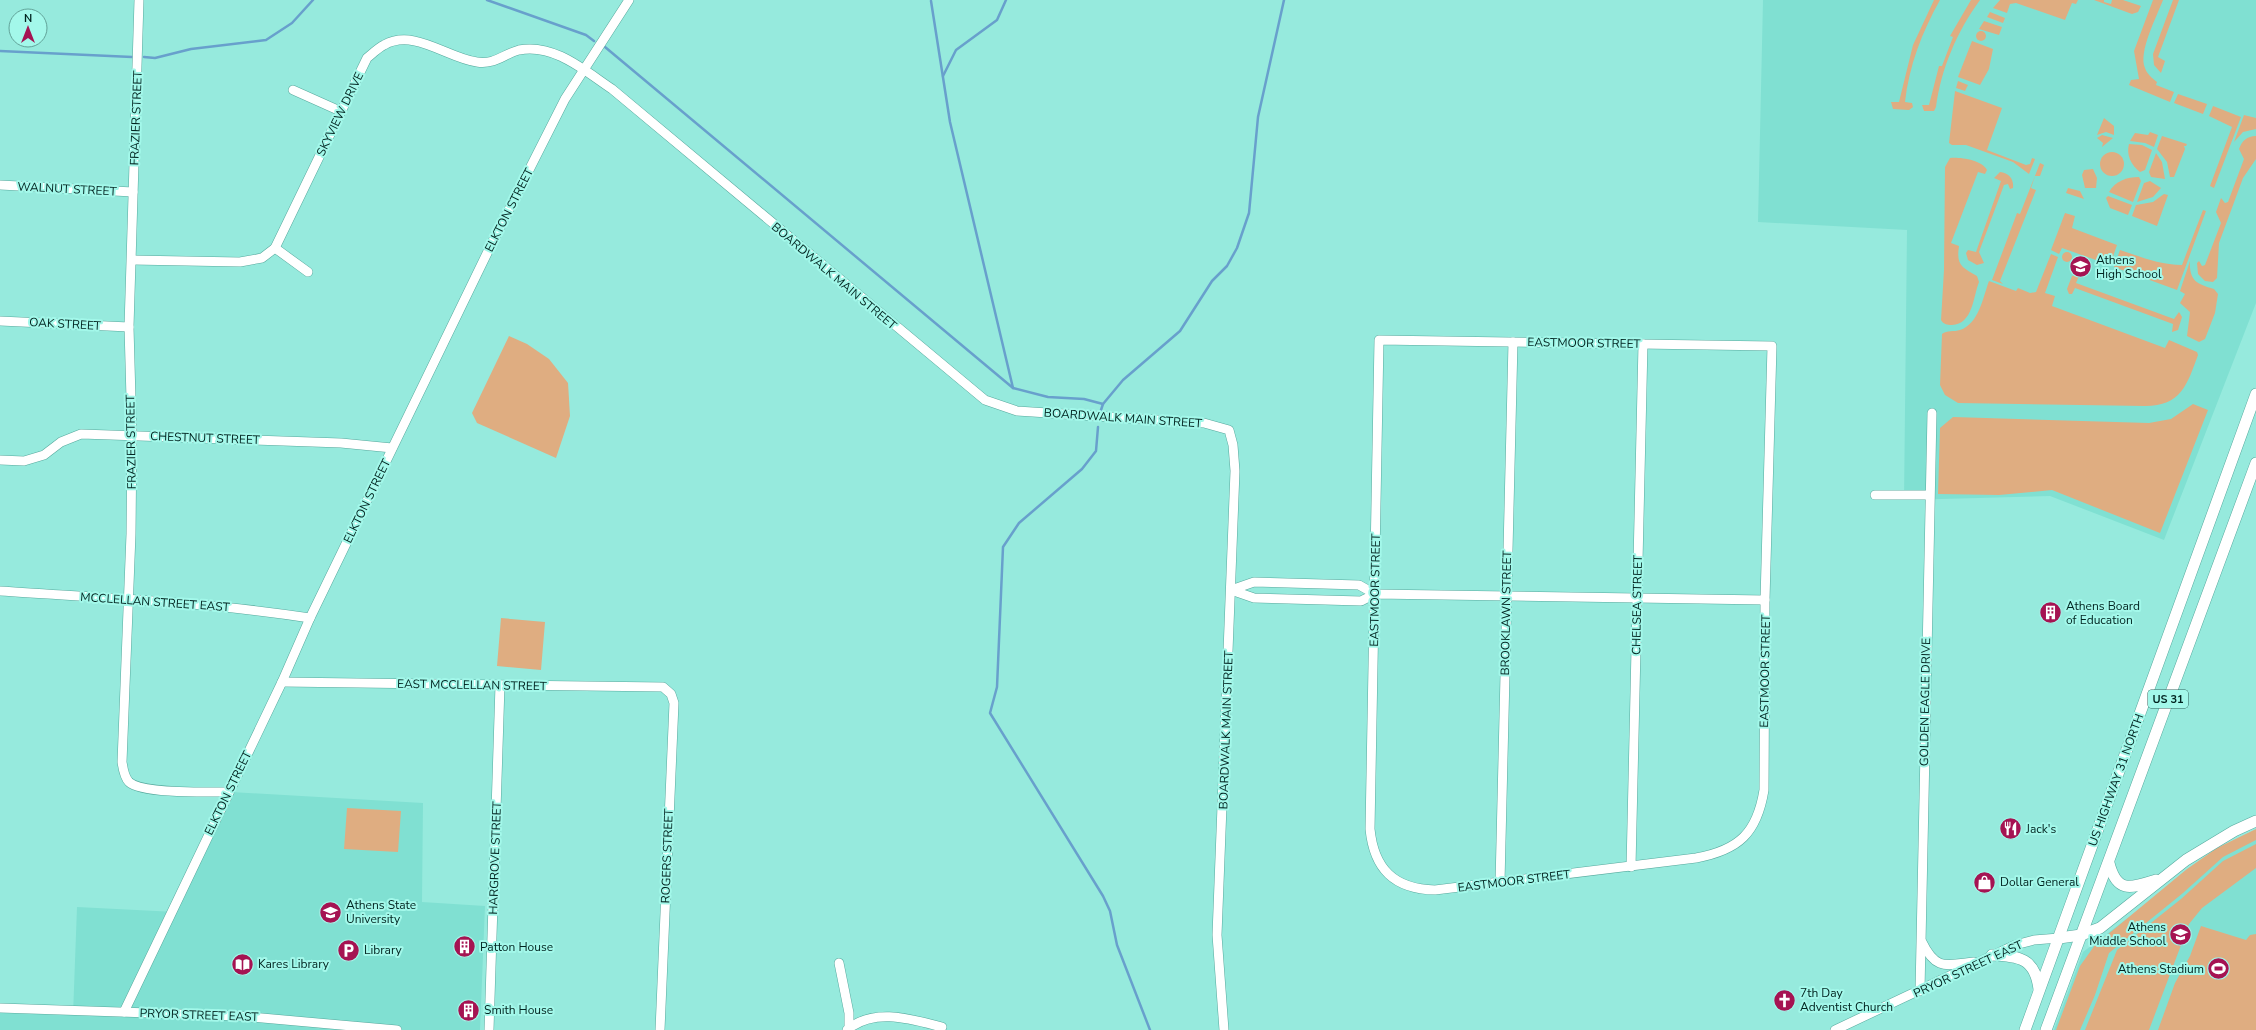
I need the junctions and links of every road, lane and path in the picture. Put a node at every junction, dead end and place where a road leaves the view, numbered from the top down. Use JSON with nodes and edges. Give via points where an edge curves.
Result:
{"nodes":[{"id":1,"x":139,"y":0,"type":"edge"},
{"id":2,"x":629,"y":0,"type":"edge"},
{"id":3,"x":583,"y":70,"type":"junction"},
{"id":4,"x":293,"y":90,"type":"dead end"},
{"id":5,"x":340,"y":111,"type":"junction"},
{"id":6,"x":0,"y":185,"type":"edge"},
{"id":7,"x":134,"y":192,"type":"junction"},
{"id":8,"x":275,"y":248,"type":"junction"},
{"id":9,"x":132,"y":260,"type":"junction"},
{"id":10,"x":308,"y":272,"type":"dead end"},
{"id":11,"x":0,"y":321,"type":"edge"},
{"id":12,"x":129,"y":327,"type":"junction"},
{"id":13,"x":1513,"y":342,"type":"junction"},
{"id":14,"x":1643,"y":344,"type":"junction"},
{"id":15,"x":2256,"y":394,"type":"edge"},
{"id":16,"x":1932,"y":413,"type":"dead end"},
{"id":17,"x":132,"y":435,"type":"junction"},
{"id":18,"x":392,"y":448,"type":"junction"},
{"id":19,"x":0,"y":460,"type":"edge"},
{"id":20,"x":2256,"y":464,"type":"edge"},
{"id":21,"x":1929,"y":495,"type":"junction"},
{"id":22,"x":1875,"y":496,"type":"dead end"},
{"id":23,"x":1231,"y":590,"type":"junction"},
{"id":24,"x":0,"y":591,"type":"edge"},
{"id":25,"x":1375,"y":594,"type":"junction"},
{"id":26,"x":1506,"y":597,"type":"junction"},
{"id":27,"x":1637,"y":599,"type":"junction"},
{"id":28,"x":129,"y":600,"type":"junction"},
{"id":29,"x":1766,"y":600,"type":"junction"},
{"id":30,"x":310,"y":618,"type":"junction"},
{"id":31,"x":282,"y":682,"type":"junction"},
{"id":32,"x":500,"y":685,"type":"junction"},
{"id":33,"x":663,"y":687,"type":"joint"},
{"id":34,"x":227,"y":792,"type":"junction"},
{"id":35,"x":2256,"y":821,"type":"edge"},
{"id":36,"x":2108,"y":863,"type":"junction"},
{"id":37,"x":1631,"y":867,"type":"junction"},
{"id":38,"x":2164,"y":878,"type":"junction"},
{"id":39,"x":1500,"y":883,"type":"junction"},
{"id":40,"x":2081,"y":935,"type":"junction"},
{"id":41,"x":2059,"y":938,"type":"junction"},
{"id":42,"x":1921,"y":939,"type":"junction"},
{"id":43,"x":1992,"y":955,"type":"junction"},
{"id":44,"x":1981,"y":961,"type":"junction"},
{"id":45,"x":839,"y":963,"type":"dead end"},
{"id":46,"x":2040,"y":990,"type":"junction"},
{"id":47,"x":1920,"y":991,"type":"junction"},
{"id":48,"x":0,"y":1008,"type":"edge"},
{"id":49,"x":124,"y":1012,"type":"junction"},
{"id":50,"x":942,"y":1027,"type":"dead end"},
{"id":51,"x":848,"y":1029,"type":"edge"},
{"id":52,"x":397,"y":1030,"type":"edge"},
{"id":53,"x":489,"y":1030,"type":"edge"},
{"id":54,"x":660,"y":1030,"type":"edge"},
{"id":55,"x":1224,"y":1030,"type":"edge"},
{"id":56,"x":1835,"y":1030,"type":"edge"},
{"id":57,"x":2025,"y":1030,"type":"edge"},
{"id":58,"x":2046,"y":1030,"type":"edge"}],
"edges":[{"from":1,"to":7,"type":"street","name":"FRAZIER STREET"},
{"from":2,"to":3,"type":"street","name":"ELKTON STREET"},
{"from":3,"to":5,"type":"street","name":"SKYVIEW DRIVE","via":[[560,55],[539,49],[519,50],[490,63],[483,63],[455,56],[415,40],[394,41],[367,58]]},
{"from":3,"to":18,"type":"street","name":"ELKTON STREET","via":[[565,99],[492,243]]},
{"from":3,"to":23,"type":"street","name":"BOARDWALK MAIN STREET","via":[[612,89],[985,400],[1017,411],[1204,422],[1229,430],[1235,471]]},
{"from":4,"to":5,"type":"street"},
{"from":5,"to":8,"type":"street","name":"SKYVIEW DRIVE"},
{"from":6,"to":7,"type":"street","name":"WALNUT STREET"},
{"from":7,"to":9,"type":"street","name":"FRAZIER STREET"},
{"from":8,"to":9,"type":"street","via":[[262,258],[240,262]]},
{"from":8,"to":10,"type":"street"},
{"from":9,"to":12,"type":"street","name":"FRAZIER STREET"},
{"from":11,"to":12,"type":"street","name":"OAK STREET"},
{"from":12,"to":17,"type":"street","name":"FRAZIER STREET"},
{"from":13,"to":14,"type":"street","name":"EASTMOOR STREET"},
{"from":13,"to":25,"type":"street","name":"EASTMOOR STREET","via":[[1378,340]]},
{"from":13,"to":26,"type":"street","name":"BROOKLAWN STREET"},
{"from":14,"to":27,"type":"street","name":"CHELSEA STREET"},
{"from":14,"to":29,"type":"street","name":"EASTMOOR STREET","via":[[1772,346]]},
{"from":15,"to":41,"type":"main road","name":"US HIGHWAY 31 NORTH","number":"US 31"},
{"from":16,"to":21,"type":"street","name":"GOLDEN EAGLE DRIVE"},
{"from":17,"to":18,"type":"street","name":"CHESTNUT STREET","via":[[341,443]]},
{"from":17,"to":19,"type":"street","name":"CHESTNUT STREET","via":[[81,434],[61,442],[44,455],[24,461]]},
{"from":17,"to":28,"type":"street","name":"FRAZIER STREET"},
{"from":18,"to":30,"type":"street","name":"ELKTON STREET"},
{"from":20,"to":36,"type":"main road","name":"US HIGHWAY 31 NORTH","number":"US 31"},
{"from":21,"to":22,"type":"street"},
{"from":21,"to":42,"type":"street","name":"GOLDEN EAGLE DRIVE"},
{"from":23,"to":25,"type":"street","via":[[1254,598],[1361,600]]},
{"from":23,"to":25,"type":"street","via":[[1254,582],[1359,585]]},
{"from":23,"to":55,"type":"street","name":"BOARDWALK MAIN STREET","via":[[1217,935]]},
{"from":24,"to":28,"type":"street","name":"MCCLELLAN STREET EAST"},
{"from":25,"to":26,"type":"street"},
{"from":25,"to":39,"type":"street","name":"EASTMOOR STREET","via":[[1370,829],[1372,848],[1387,873],[1402,884],[1419,890]]},
{"from":26,"to":27,"type":"street"},
{"from":26,"to":39,"type":"street","name":"BROOKLAWN STREET"},
{"from":27,"to":29,"type":"street"},
{"from":27,"to":37,"type":"street","name":"CHELSEA STREET"},
{"from":28,"to":30,"type":"street","name":"MCCLELLAN STREET EAST","via":[[263,611]]},
{"from":28,"to":34,"type":"street","name":"FRAZIER STREET","via":[[122,762],[124,772],[130,782],[151,790]]},
{"from":29,"to":37,"type":"street","name":"EASTMOOR STREET","via":[[1764,790],[1760,813],[1752,829],[1734,845],[1714,855]]},
{"from":30,"to":31,"type":"street","name":"ELKTON STREET"},
{"from":31,"to":32,"type":"street","name":"EAST MCCLELLAN STREET"},
{"from":31,"to":34,"type":"street","name":"ELKTON STREET"},
{"from":32,"to":33,"type":"street","name":"EAST MCCLELLAN STREET"},
{"from":32,"to":53,"type":"street","name":"HARGROVE STREET"},
{"from":33,"to":54,"type":"street","name":"ROGERS STREET","via":[[671,694],[674,703]]},
{"from":34,"to":49,"type":"street","name":"ELKTON STREET"},
{"from":35,"to":38,"type":"main road","via":[[2186,860]]},
{"from":36,"to":38,"type":"main road","via":[[2114,880],[2122,886],[2134,887]]},
{"from":36,"to":40,"type":"main road","name":"US HIGHWAY 31 NORTH","number":"US 31"},
{"from":37,"to":39,"type":"street","name":"EASTMOOR STREET"},
{"from":38,"to":40,"type":"main road","via":[[2100,928]]},
{"from":40,"to":41,"type":"main road"},
{"from":40,"to":58,"type":"main road","name":"US HIGHWAY 31 NORTH","number":"US 31"},
{"from":41,"to":43,"type":"street","name":"PRYOR STREET EAST","via":[[2034,940]]},
{"from":41,"to":46,"type":"main road","name":"US HIGHWAY 31 NORTH","number":"US 31"},
{"from":42,"to":44,"type":"street","via":[[1928,956],[1936,963],[1949,965]]},
{"from":42,"to":47,"type":"street","name":"GOLDEN EAGLE DRIVE"},
{"from":43,"to":44,"type":"street","name":"PRYOR STREET EAST"},
{"from":43,"to":46,"type":"main road","via":[[2011,956],[2029,963],[2037,974]]},
{"from":44,"to":47,"type":"street","name":"PRYOR STREET EAST"},
{"from":45,"to":51,"type":"street","via":[[849,1013]]},
{"from":46,"to":57,"type":"main road","name":"US HIGHWAY 31 NORTH","number":"US 31"},
{"from":47,"to":56,"type":"street","name":"PRYOR STREET EAST"},
{"from":48,"to":49,"type":"street","name":"PRYOR STREET EAST"},
{"from":49,"to":52,"type":"street","name":"PRYOR STREET EAST","via":[[239,1016]]},
{"from":50,"to":51,"type":"street","via":[[905,1017],[875,1017]]}]}
